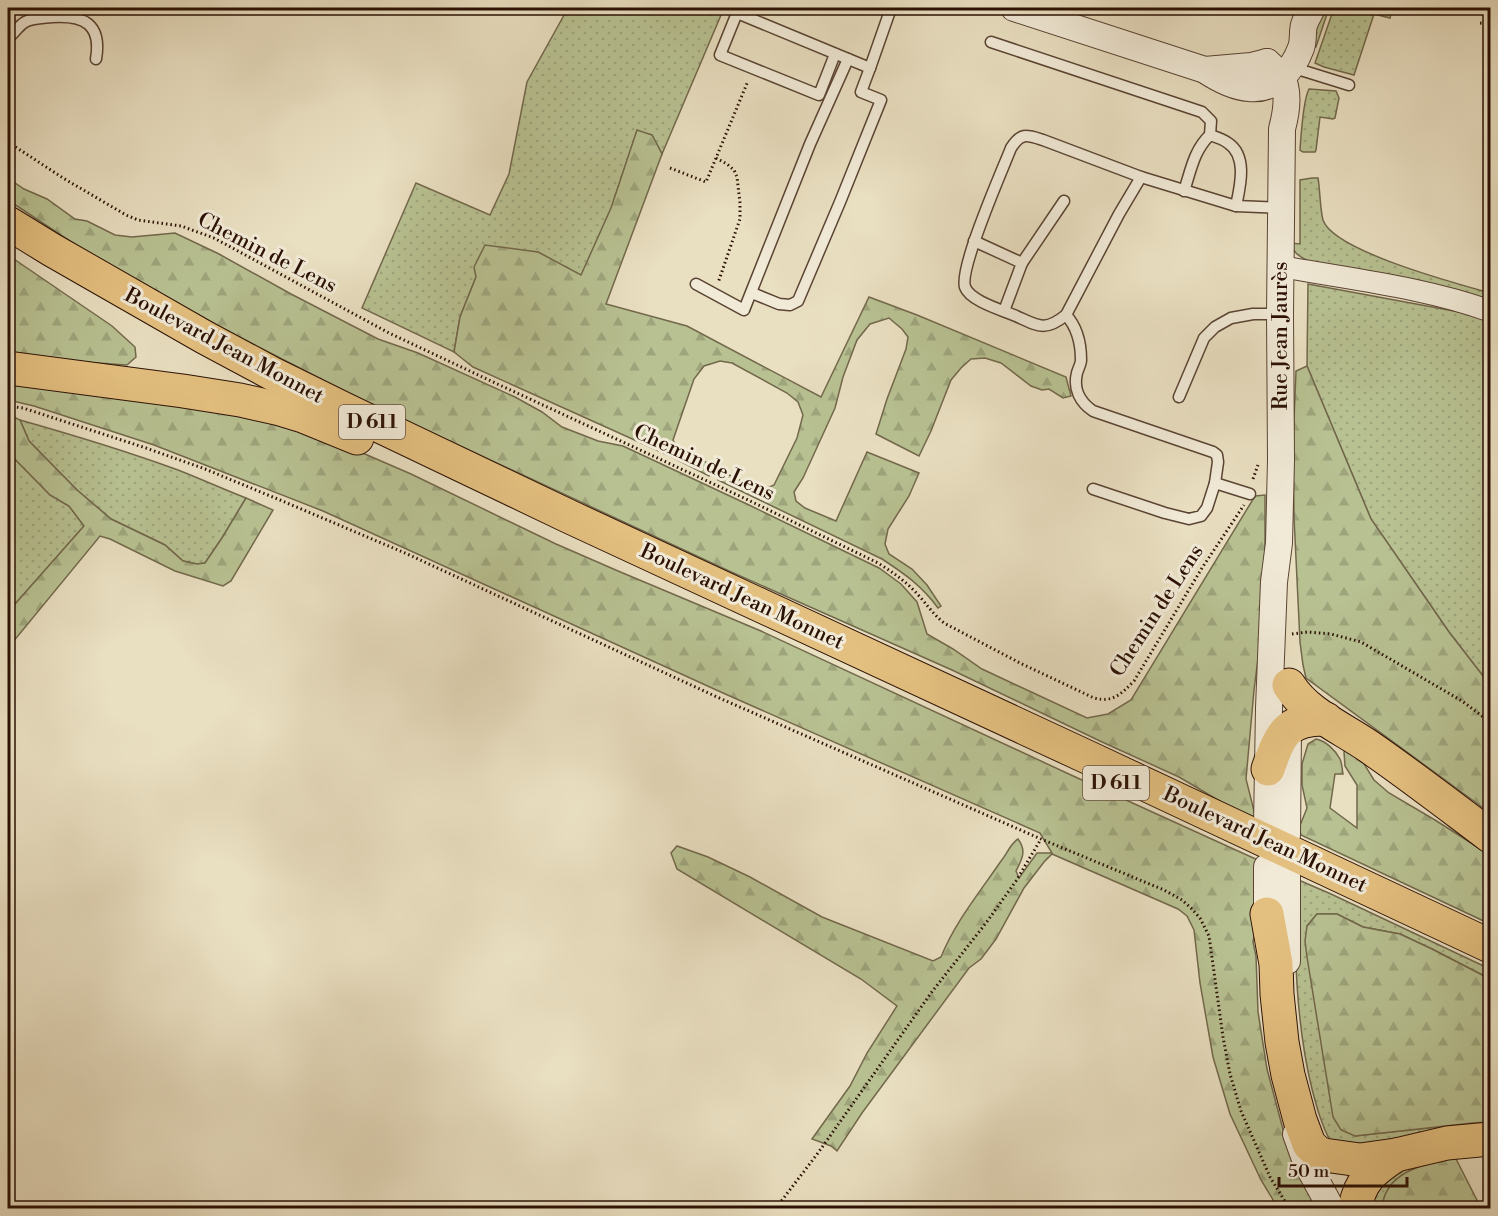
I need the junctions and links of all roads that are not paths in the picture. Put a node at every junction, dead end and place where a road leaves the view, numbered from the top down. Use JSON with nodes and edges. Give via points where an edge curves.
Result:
{"nodes":[{"id":1,"x":891,"y":8,"type":"edge"},
{"id":2,"x":1014,"y":8,"type":"edge"},
{"id":3,"x":739,"y":10,"type":"edge"},
{"id":4,"x":1308,"y":17,"type":"edge"},
{"id":5,"x":8,"y":38,"type":"edge"},
{"id":6,"x":991,"y":42,"type":"dead end"},
{"id":7,"x":835,"y":54,"type":"junction"},
{"id":8,"x":96,"y":58,"type":"dead end"},
{"id":9,"x":848,"y":59,"type":"junction"},
{"id":10,"x":870,"y":68,"type":"junction"},
{"id":11,"x":1270,"y":80,"type":"junction"},
{"id":12,"x":1349,"y":85,"type":"dead end"},
{"id":13,"x":1210,"y":135,"type":"junction"},
{"id":14,"x":1141,"y":177,"type":"junction"},
{"id":15,"x":1184,"y":191,"type":"junction"},
{"id":16,"x":1064,"y":201,"type":"dead end"},
{"id":17,"x":1236,"y":206,"type":"junction"},
{"id":18,"x":1281,"y":208,"type":"junction"},
{"id":19,"x":8,"y":223,"type":"edge"},
{"id":20,"x":8,"y":235,"type":"edge"},
{"id":21,"x":974,"y":241,"type":"junction"},
{"id":22,"x":1022,"y":263,"type":"junction"},
{"id":23,"x":1280,"y":267,"type":"junction"},
{"id":24,"x":696,"y":284,"type":"dead end"},
{"id":25,"x":752,"y":293,"type":"junction"},
{"id":26,"x":1004,"y":311,"type":"junction"},
{"id":27,"x":1491,"y":311,"type":"edge"},
{"id":28,"x":1280,"y":314,"type":"junction"},
{"id":29,"x":1066,"y":315,"type":"junction"},
{"id":30,"x":8,"y":368,"type":"edge"},
{"id":31,"x":1179,"y":398,"type":"dead end"},
{"id":32,"x":1215,"y":483,"type":"junction"},
{"id":33,"x":1093,"y":489,"type":"dead end"},
{"id":34,"x":1250,"y":494,"type":"road end"},
{"id":35,"x":1280,"y":543,"type":"junction"},
{"id":36,"x":742,"y":610,"type":"junction"},
{"id":37,"x":1288,"y":685,"type":"junction"},
{"id":38,"x":1326,"y":719,"type":"junction"},
{"id":39,"x":1288,"y":729,"type":"junction"},
{"id":40,"x":1268,"y":769,"type":"junction"},
{"id":41,"x":1491,"y":836,"type":"edge"},
{"id":42,"x":1267,"y":914,"type":"junction"},
{"id":43,"x":1491,"y":946,"type":"edge"},
{"id":44,"x":1491,"y":958,"type":"edge"},
{"id":45,"x":1491,"y":1139,"type":"edge"},
{"id":46,"x":1324,"y":1155,"type":"junction"},
{"id":47,"x":1396,"y":1155,"type":"junction"},
{"id":48,"x":1331,"y":1209,"type":"edge"},
{"id":49,"x":1350,"y":1209,"type":"edge"},
{"id":50,"x":1355,"y":1209,"type":"edge"}],
"edges":[{"from":1,"to":10,"type":"lane"},
{"from":2,"to":11,"type":"street","via":[[1214,76]]},
{"from":3,"to":7,"type":"lane"},
{"from":3,"to":7,"type":"lane","via":[[720,54],[819,95]]},
{"from":4,"to":11,"type":"street","via":[[1301,48]]},
{"from":5,"to":8,"type":"lane","via":[[25,21],[75,18],[86,22],[97,36]]},
{"from":6,"to":13,"type":"lane","via":[[1202,112],[1211,121]]},
{"from":7,"to":9,"type":"lane"},
{"from":9,"to":10,"type":"lane"},
{"from":9,"to":25,"type":"lane"},
{"from":10,"to":25,"type":"lane","via":[[861,92],[881,100],[798,301],[779,304]]},
{"from":11,"to":12,"type":"lane"},
{"from":11,"to":18,"type":"street","name":"Rue Jean Jaurès","via":[[1286,91]]},
{"from":13,"to":15,"type":"lane","via":[[1197,150]]},
{"from":13,"to":17,"type":"lane","via":[[1236,150],[1241,176]]},
{"from":14,"to":15,"type":"lane"},
{"from":14,"to":21,"type":"lane","via":[[1043,140],[1021,136],[1011,148]]},
{"from":14,"to":29,"type":"lane"},
{"from":15,"to":17,"type":"lane"},
{"from":16,"to":22,"type":"lane"},
{"from":17,"to":18,"type":"lane"},
{"from":18,"to":23,"type":"street","name":"Rue Jean Jaurès"},
{"from":19,"to":43,"type":"main road","name":"Boulevard Jean Monnet","number":"D 611","via":[[186,327],[323,399]]},
{"from":20,"to":36,"type":"main road","name":"Boulevard Jean Monnet","number":"D 611","via":[[146,318],[267,383]]},
{"from":21,"to":22,"type":"lane"},
{"from":21,"to":26,"type":"lane","via":[[964,275],[965,288],[973,298]]},
{"from":22,"to":26,"type":"lane"},
{"from":23,"to":27,"type":"street","via":[[1429,292]]},
{"from":23,"to":28,"type":"street","name":"Rue Jean Jaurès"},
{"from":24,"to":25,"type":"lane","via":[[744,310]]},
{"from":26,"to":29,"type":"lane","via":[[1046,326]]},
{"from":28,"to":31,"type":"lane","via":[[1231,318],[1215,327],[1204,338]]},
{"from":28,"to":35,"type":"street","name":"Rue Jean Jaurès"},
{"from":29,"to":32,"type":"lane","via":[[1078,334],[1081,362],[1076,388],[1084,405],[1214,452],[1218,462]]},
{"from":30,"to":36,"type":"main road","via":[[215,396],[303,416],[624,562]]},
{"from":32,"to":33,"type":"lane","via":[[1207,508],[1201,516],[1189,519]]},
{"from":32,"to":34,"type":"lane"},
{"from":35,"to":37,"type":"street","name":"Rue Jean Jaurès"},
{"from":35,"to":40,"type":"street","name":"Rue Jean Jaurès"},
{"from":36,"to":44,"type":"main road","name":"Boulevard Jean Monnet","number":"D 611"},
{"from":37,"to":38,"type":"main road"},
{"from":37,"to":39,"type":"street","name":"Rue Jean Jaurès"},
{"from":38,"to":39,"type":"main road","via":[[1299,721]]},
{"from":38,"to":41,"type":"main road"},
{"from":39,"to":40,"type":"main road"},
{"from":39,"to":40,"type":"street","name":"Rue Jean Jaurès","via":[[1277,830]]},
{"from":42,"to":46,"type":"main road","via":[[1288,1075],[1309,1144]]},
{"from":42,"to":46,"type":"street","via":[[1277,871],[1286,931],[1292,1043],[1305,1101]]},
{"from":42,"to":48,"type":"street","via":[[1271,1021],[1282,1090],[1306,1162]]},
{"from":45,"to":47,"type":"main road","via":[[1447,1143]]},
{"from":46,"to":47,"type":"main road","via":[[1360,1160]]},
{"from":46,"to":49,"type":"street"},
{"from":47,"to":50,"type":"main road","via":[[1368,1176]]}]}
